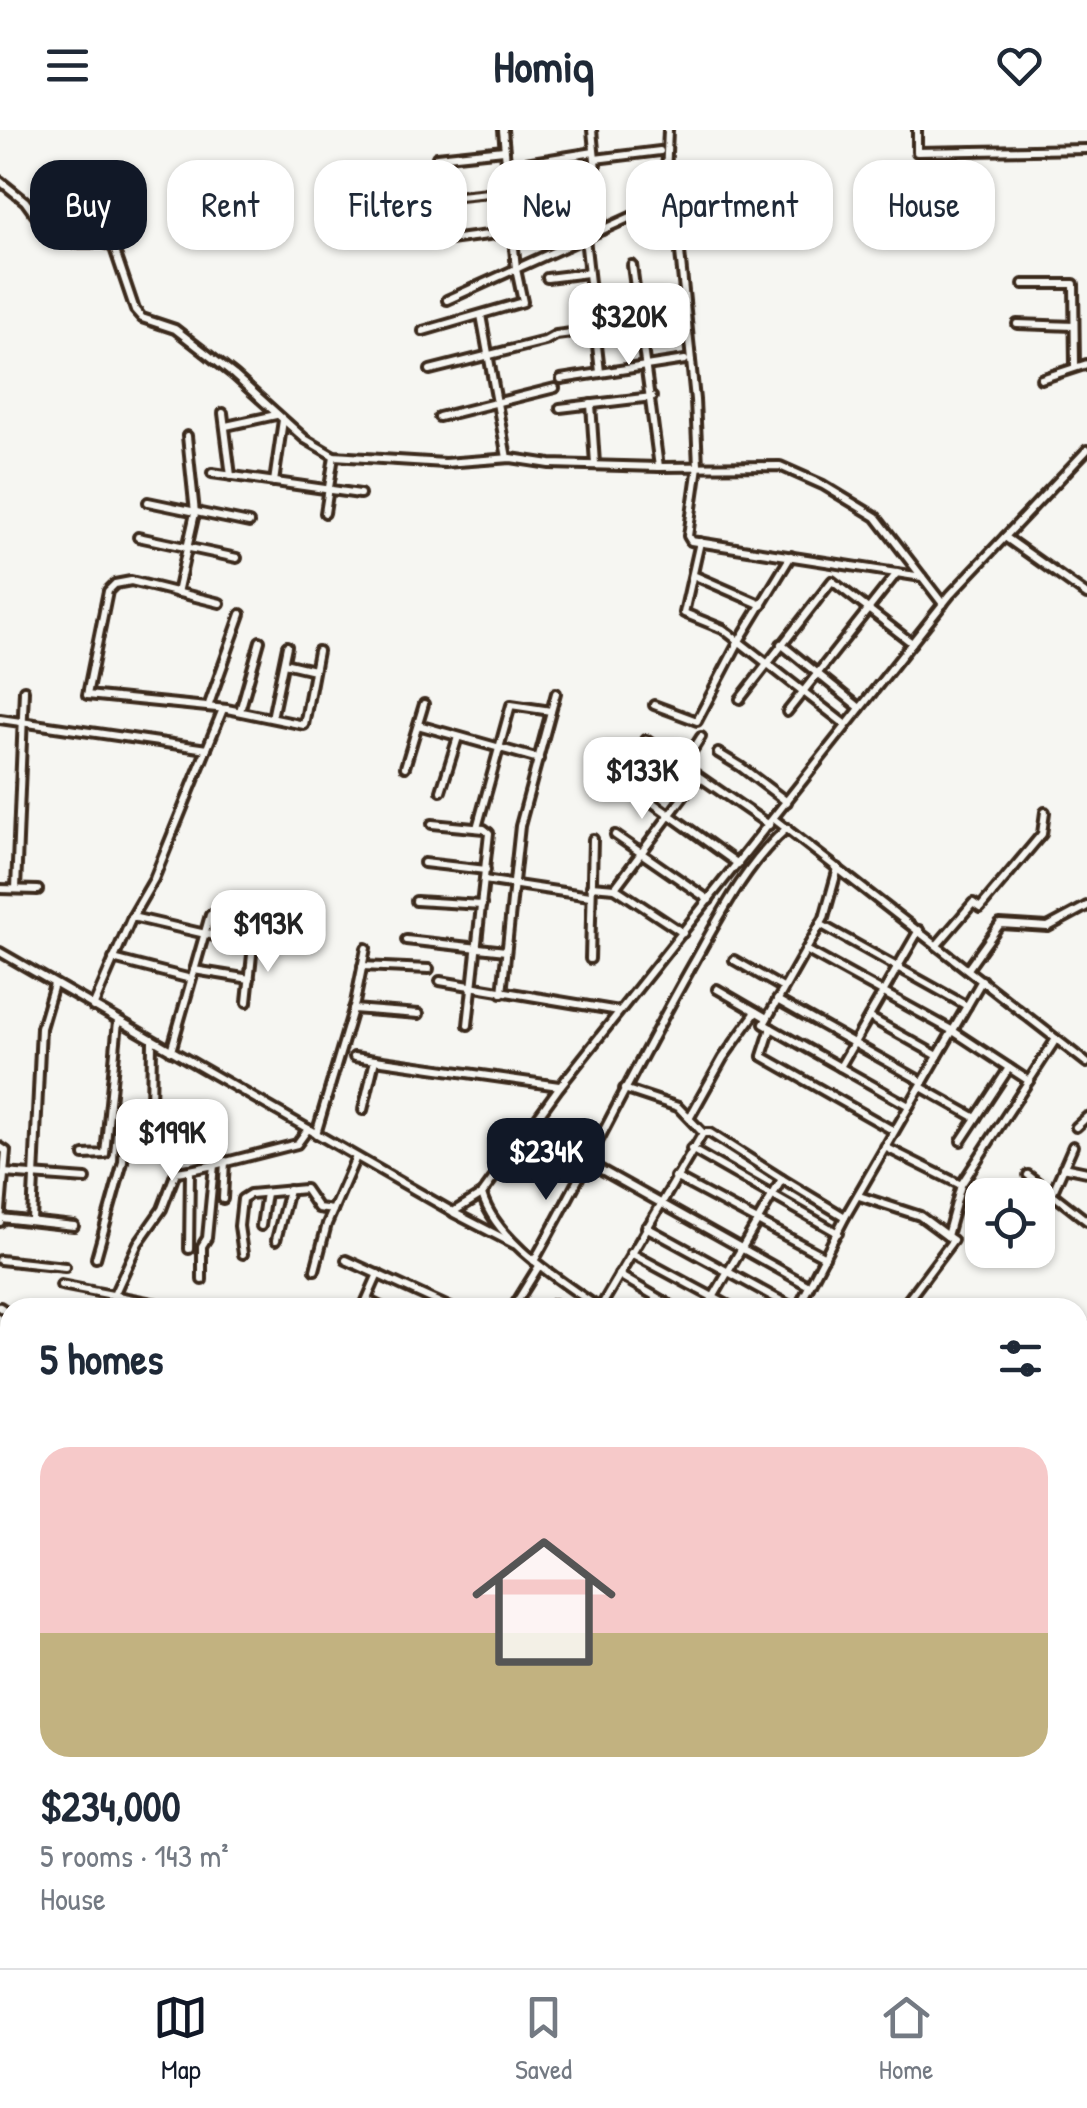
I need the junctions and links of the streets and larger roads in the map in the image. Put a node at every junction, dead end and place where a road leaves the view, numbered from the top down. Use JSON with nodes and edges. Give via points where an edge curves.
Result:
{"nodes":[{"id":1,"x":502,"y":130,"type":"edge"},
{"id":2,"x":592,"y":130,"type":"edge"},
{"id":3,"x":668,"y":130,"type":"edge"},
{"id":4,"x":918,"y":130,"type":"edge"},
{"id":5,"x":1087,"y":149,"type":"edge"},
{"id":6,"x":504,"y":150,"type":"junction"},
{"id":7,"x":660,"y":151,"type":"dead end"},
{"id":8,"x":594,"y":155,"type":"junction"},
{"id":9,"x":437,"y":157,"type":"dead end"},
{"id":10,"x":505,"y":160,"type":"edge"},
{"id":11,"x":554,"y":160,"type":"edge"},
{"id":12,"x":595,"y":160,"type":"edge"},
{"id":13,"x":0,"y":181,"type":"edge"},
{"id":14,"x":514,"y":250,"type":"edge"},
{"id":15,"x":558,"y":250,"type":"edge"},
{"id":16,"x":586,"y":250,"type":"edge"},
{"id":17,"x":632,"y":265,"type":"dead end"},
{"id":18,"x":516,"y":269,"type":"junction"},
{"id":19,"x":588,"y":274,"type":"junction"},
{"id":20,"x":547,"y":278,"type":"dead end"},
{"id":21,"x":1023,"y":284,"type":"dead end"},
{"id":22,"x":447,"y":300,"type":"dead end"},
{"id":23,"x":481,"y":315,"type":"junction"},
{"id":24,"x":682,"y":318,"type":"dead end"},
{"id":25,"x":641,"y":324,"type":"junction"},
{"id":26,"x":1017,"y":324,"type":"dead end"},
{"id":27,"x":1074,"y":326,"type":"junction"},
{"id":28,"x":593,"y":330,"type":"junction"},
{"id":29,"x":423,"y":331,"type":"dead end"},
{"id":30,"x":487,"y":356,"type":"junction"},
{"id":31,"x":685,"y":360,"type":"dead end"},
{"id":32,"x":1087,"y":364,"type":"edge"},
{"id":33,"x":647,"y":366,"type":"junction"},
{"id":34,"x":1075,"y":366,"type":"junction"},
{"id":35,"x":430,"y":370,"type":"dead end"},
{"id":36,"x":600,"y":372,"type":"junction"},
{"id":37,"x":560,"y":379,"type":"dead end"},
{"id":38,"x":1041,"y":379,"type":"dead end"},
{"id":39,"x":556,"y":388,"type":"dead end"},
{"id":40,"x":652,"y":397,"type":"junction"},
{"id":41,"x":496,"y":402,"type":"junction"},
{"id":42,"x":592,"y":404,"type":"junction"},
{"id":43,"x":560,"y":408,"type":"dead end"},
{"id":44,"x":223,"y":413,"type":"dead end"},
{"id":45,"x":438,"y":417,"type":"dead end"},
{"id":46,"x":280,"y":418,"type":"junction"},
{"id":47,"x":226,"y":426,"type":"junction"},
{"id":48,"x":187,"y":436,"type":"dead end"},
{"id":49,"x":1087,"y":450,"type":"edge"},
{"id":50,"x":334,"y":456,"type":"junction"},
{"id":51,"x":507,"y":458,"type":"junction"},
{"id":52,"x":596,"y":464,"type":"junction"},
{"id":53,"x":698,"y":466,"type":"junction"},
{"id":54,"x":659,"y":467,"type":"junction"},
{"id":55,"x":212,"y":474,"type":"dead end"},
{"id":56,"x":231,"y":476,"type":"junction"},
{"id":57,"x":274,"y":482,"type":"junction"},
{"id":58,"x":328,"y":490,"type":"junction"},
{"id":59,"x":360,"y":494,"type":"dead end"},
{"id":60,"x":148,"y":502,"type":"dead end"},
{"id":61,"x":195,"y":513,"type":"junction"},
{"id":62,"x":325,"y":513,"type":"dead end"},
{"id":63,"x":249,"y":523,"type":"dead end"},
{"id":64,"x":138,"y":536,"type":"dead end"},
{"id":65,"x":1006,"y":537,"type":"junction"},
{"id":66,"x":700,"y":542,"type":"junction"},
{"id":67,"x":187,"y":548,"type":"junction"},
{"id":68,"x":791,"y":556,"type":"junction"},
{"id":69,"x":238,"y":558,"type":"dead end"},
{"id":70,"x":897,"y":573,"type":"junction"},
{"id":71,"x":693,"y":576,"type":"junction"},
{"id":72,"x":922,"y":577,"type":"junction"},
{"id":73,"x":177,"y":592,"type":"junction"},
{"id":74,"x":1087,"y":595,"type":"edge"},
{"id":75,"x":220,"y":603,"type":"dead end"},
{"id":76,"x":943,"y":604,"type":"junction"},
{"id":77,"x":762,"y":605,"type":"junction"},
{"id":78,"x":869,"y":610,"type":"junction"},
{"id":79,"x":241,"y":614,"type":"dead end"},
{"id":80,"x":260,"y":640,"type":"dead end"},
{"id":81,"x":739,"y":642,"type":"junction"},
{"id":82,"x":912,"y":643,"type":"junction"},
{"id":83,"x":781,"y":644,"type":"junction"},
{"id":84,"x":287,"y":646,"type":"dead end"},
{"id":85,"x":318,"y":650,"type":"dead end"},
{"id":86,"x":284,"y":664,"type":"junction"},
{"id":87,"x":767,"y":664,"type":"junction"},
{"id":88,"x":314,"y":670,"type":"junction"},
{"id":89,"x":818,"y":674,"type":"junction"},
{"id":90,"x":24,"y":690,"type":"dead end"},
{"id":91,"x":803,"y":692,"type":"junction"},
{"id":92,"x":556,"y":693,"type":"dead end"},
{"id":93,"x":740,"y":700,"type":"dead end"},
{"id":94,"x":424,"y":704,"type":"dead end"},
{"id":95,"x":654,"y":704,"type":"dead end"},
{"id":96,"x":208,"y":708,"type":"junction"},
{"id":97,"x":223,"y":708,"type":"junction"},
{"id":98,"x":860,"y":708,"type":"junction"},
{"id":99,"x":552,"y":711,"type":"junction"},
{"id":100,"x":240,"y":712,"type":"junction"},
{"id":101,"x":786,"y":712,"type":"dead end"},
{"id":102,"x":272,"y":718,"type":"junction"},
{"id":103,"x":0,"y":719,"type":"edge"},
{"id":104,"x":22,"y":722,"type":"junction"},
{"id":105,"x":418,"y":725,"type":"junction"},
{"id":106,"x":846,"y":725,"type":"junction"},
{"id":107,"x":458,"y":737,"type":"junction"},
{"id":108,"x":701,"y":737,"type":"dead end"},
{"id":109,"x":646,"y":740,"type":"dead end"},
{"id":110,"x":207,"y":749,"type":"junction"},
{"id":111,"x":499,"y":750,"type":"junction"},
{"id":112,"x":718,"y":753,"type":"dead end"},
{"id":113,"x":539,"y":759,"type":"junction"},
{"id":114,"x":405,"y":767,"type":"dead end"},
{"id":115,"x":682,"y":767,"type":"junction"},
{"id":116,"x":698,"y":778,"type":"junction"},
{"id":117,"x":635,"y":790,"type":"dead end"},
{"id":118,"x":441,"y":792,"type":"dead end"},
{"id":119,"x":787,"y":802,"type":"junction"},
{"id":120,"x":1045,"y":812,"type":"dead end"},
{"id":121,"x":670,"y":815,"type":"junction"},
{"id":122,"x":772,"y":822,"type":"junction"},
{"id":123,"x":432,"y":824,"type":"dead end"},
{"id":124,"x":476,"y":828,"type":"junction"},
{"id":125,"x":787,"y":828,"type":"junction"},
{"id":126,"x":615,"y":835,"type":"dead end"},
{"id":127,"x":594,"y":839,"type":"dead end"},
{"id":128,"x":641,"y":854,"type":"junction"},
{"id":129,"x":424,"y":862,"type":"dead end"},
{"id":130,"x":738,"y":864,"type":"junction"},
{"id":131,"x":838,"y":868,"type":"junction"},
{"id":132,"x":486,"y":870,"type":"junction"},
{"id":133,"x":484,"y":880,"type":"junction"},
{"id":134,"x":513,"y":883,"type":"junction"},
{"id":135,"x":591,"y":886,"type":"junction"},
{"id":136,"x":615,"y":888,"type":"junction"},
{"id":137,"x":0,"y":889,"type":"edge"},
{"id":138,"x":16,"y":889,"type":"junction"},
{"id":139,"x":38,"y":890,"type":"dead end"},
{"id":140,"x":590,"y":896,"type":"junction"},
{"id":141,"x":709,"y":900,"type":"junction"},
{"id":142,"x":416,"y":901,"type":"dead end"},
{"id":143,"x":482,"y":906,"type":"junction"},
{"id":144,"x":1087,"y":906,"type":"edge"},
{"id":145,"x":210,"y":914,"type":"dead end"},
{"id":146,"x":132,"y":917,"type":"junction"},
{"id":147,"x":820,"y":924,"type":"junction"},
{"id":148,"x":919,"y":930,"type":"junction"},
{"id":149,"x":683,"y":933,"type":"junction"},
{"id":150,"x":204,"y":934,"type":"junction"},
{"id":151,"x":406,"y":940,"type":"dead end"},
{"id":152,"x":937,"y":944,"type":"junction"},
{"id":153,"x":366,"y":948,"type":"dead end"},
{"id":154,"x":478,"y":948,"type":"junction"},
{"id":155,"x":805,"y":950,"type":"junction"},
{"id":156,"x":506,"y":951,"type":"junction"},
{"id":157,"x":0,"y":952,"type":"edge"},
{"id":158,"x":590,"y":958,"type":"dead end"},
{"id":159,"x":113,"y":959,"type":"junction"},
{"id":160,"x":734,"y":960,"type":"dead end"},
{"id":161,"x":362,"y":966,"type":"junction"},
{"id":162,"x":898,"y":966,"type":"junction"},
{"id":163,"x":429,"y":969,"type":"dead end"},
{"id":164,"x":968,"y":969,"type":"junction"},
{"id":165,"x":194,"y":970,"type":"junction"},
{"id":166,"x":250,"y":978,"type":"junction"},
{"id":167,"x":191,"y":979,"type":"junction"},
{"id":168,"x":982,"y":980,"type":"junction"},
{"id":169,"x":440,"y":981,"type":"dead end"},
{"id":170,"x":54,"y":984,"type":"junction"},
{"id":171,"x":473,"y":988,"type":"junction"},
{"id":172,"x":717,"y":988,"type":"dead end"},
{"id":173,"x":784,"y":988,"type":"junction"},
{"id":174,"x":884,"y":992,"type":"junction"},
{"id":175,"x":502,"y":993,"type":"junction"},
{"id":176,"x":777,"y":1000,"type":"junction"},
{"id":177,"x":247,"y":1002,"type":"dead end"},
{"id":178,"x":967,"y":1006,"type":"junction"},
{"id":179,"x":93,"y":1007,"type":"junction"},
{"id":180,"x":353,"y":1010,"type":"junction"},
{"id":181,"x":620,"y":1012,"type":"junction"},
{"id":182,"x":756,"y":1012,"type":"junction"},
{"id":183,"x":419,"y":1014,"type":"dead end"},
{"id":184,"x":869,"y":1017,"type":"junction"},
{"id":185,"x":767,"y":1018,"type":"junction"},
{"id":186,"x":118,"y":1021,"type":"junction"},
{"id":187,"x":468,"y":1025,"type":"dead end"},
{"id":188,"x":771,"y":1028,"type":"junction"},
{"id":189,"x":953,"y":1030,"type":"junction"},
{"id":190,"x":1056,"y":1038,"type":"junction"},
{"id":191,"x":152,"y":1040,"type":"junction"},
{"id":192,"x":854,"y":1042,"type":"junction"},
{"id":193,"x":171,"y":1051,"type":"junction"},
{"id":194,"x":938,"y":1056,"type":"junction"},
{"id":195,"x":354,"y":1058,"type":"dead end"},
{"id":196,"x":375,"y":1060,"type":"junction"},
{"id":197,"x":1087,"y":1063,"type":"edge"},
{"id":198,"x":840,"y":1067,"type":"junction"},
{"id":199,"x":1010,"y":1068,"type":"junction"},
{"id":200,"x":1029,"y":1081,"type":"junction"},
{"id":201,"x":921,"y":1084,"type":"junction"},
{"id":202,"x":560,"y":1086,"type":"junction"},
{"id":203,"x":624,"y":1089,"type":"junction"},
{"id":204,"x":909,"y":1106,"type":"junction"},
{"id":205,"x":363,"y":1110,"type":"dead end"},
{"id":206,"x":690,"y":1117,"type":"junction"},
{"id":207,"x":1087,"y":1117,"type":"edge"},
{"id":208,"x":976,"y":1118,"type":"junction"},
{"id":209,"x":1076,"y":1127,"type":"dead end"},
{"id":210,"x":894,"y":1131,"type":"junction"},
{"id":211,"x":312,"y":1132,"type":"junction"},
{"id":212,"x":703,"y":1133,"type":"junction"},
{"id":213,"x":961,"y":1141,"type":"dead end"},
{"id":214,"x":886,"y":1146,"type":"junction"},
{"id":215,"x":1073,"y":1146,"type":"dead end"},
{"id":216,"x":0,"y":1147,"type":"edge"},
{"id":217,"x":691,"y":1149,"type":"junction"},
{"id":218,"x":84,"y":1155,"type":"dead end"},
{"id":219,"x":356,"y":1158,"type":"junction"},
{"id":220,"x":225,"y":1161,"type":"junction"},
{"id":221,"x":588,"y":1163,"type":"junction"},
{"id":222,"x":214,"y":1165,"type":"junction"},
{"id":223,"x":1063,"y":1168,"type":"junction"},
{"id":224,"x":190,"y":1170,"type":"junction"},
{"id":225,"x":1087,"y":1172,"type":"edge"},
{"id":226,"x":4,"y":1173,"type":"junction"},
{"id":227,"x":35,"y":1175,"type":"junction"},
{"id":228,"x":1028,"y":1175,"type":"dead end"},
{"id":229,"x":675,"y":1177,"type":"junction"},
{"id":230,"x":1032,"y":1178,"type":"edge"},
{"id":231,"x":782,"y":1179,"type":"junction"},
{"id":232,"x":86,"y":1180,"type":"dead end"},
{"id":233,"x":962,"y":1185,"type":"junction"},
{"id":234,"x":1055,"y":1187,"type":"edge"},
{"id":235,"x":288,"y":1190,"type":"junction"},
{"id":236,"x":266,"y":1193,"type":"junction"},
{"id":237,"x":482,"y":1194,"type":"junction"},
{"id":238,"x":772,"y":1196,"type":"junction"},
{"id":239,"x":859,"y":1196,"type":"junction"},
{"id":240,"x":1055,"y":1196,"type":"edge"},
{"id":241,"x":223,"y":1198,"type":"dead end"},
{"id":242,"x":660,"y":1204,"type":"junction"},
{"id":243,"x":333,"y":1210,"type":"junction"},
{"id":244,"x":453,"y":1212,"type":"junction"},
{"id":245,"x":845,"y":1217,"type":"junction"},
{"id":246,"x":0,"y":1220,"type":"edge"},
{"id":247,"x":32,"y":1220,"type":"junction"},
{"id":248,"x":758,"y":1221,"type":"junction"},
{"id":249,"x":1087,"y":1221,"type":"edge"},
{"id":250,"x":74,"y":1226,"type":"dead end"},
{"id":251,"x":261,"y":1226,"type":"dead end"},
{"id":252,"x":646,"y":1227,"type":"junction"},
{"id":253,"x":838,"y":1233,"type":"junction"},
{"id":254,"x":947,"y":1236,"type":"junction"},
{"id":255,"x":276,"y":1240,"type":"dead end"},
{"id":256,"x":520,"y":1247,"type":"junction"},
{"id":257,"x":742,"y":1248,"type":"junction"},
{"id":258,"x":190,"y":1249,"type":"dead end"},
{"id":259,"x":632,"y":1253,"type":"junction"},
{"id":260,"x":243,"y":1254,"type":"dead end"},
{"id":261,"x":825,"y":1257,"type":"junction"},
{"id":262,"x":96,"y":1258,"type":"dead end"},
{"id":263,"x":0,"y":1260,"type":"edge"},
{"id":264,"x":346,"y":1260,"type":"dead end"},
{"id":265,"x":537,"y":1263,"type":"junction"},
{"id":266,"x":64,"y":1267,"type":"dead end"},
{"id":267,"x":315,"y":1270,"type":"dead end"},
{"id":268,"x":728,"y":1272,"type":"junction"},
{"id":269,"x":378,"y":1274,"type":"junction"},
{"id":270,"x":619,"y":1276,"type":"junction"},
{"id":271,"x":202,"y":1280,"type":"dead end"},
{"id":272,"x":62,"y":1285,"type":"dead end"},
{"id":273,"x":809,"y":1286,"type":"junction"},
{"id":274,"x":114,"y":1295,"type":"junction"},
{"id":275,"x":713,"y":1297,"type":"joint"},
{"id":276,"x":126,"y":1298,"type":"edge"},
{"id":277,"x":368,"y":1298,"type":"edge"},
{"id":278,"x":430,"y":1298,"type":"edge"},
{"id":279,"x":518,"y":1298,"type":"edge"},
{"id":280,"x":585,"y":1298,"type":"edge"},
{"id":281,"x":605,"y":1298,"type":"edge"},
{"id":282,"x":658,"y":1298,"type":"edge"},
{"id":283,"x":777,"y":1298,"type":"edge"},
{"id":284,"x":802,"y":1298,"type":"edge"},
{"id":285,"x":910,"y":1298,"type":"edge"}],
"edges":[{"from":1,"to":6,"type":"street"},
{"from":2,"to":8,"type":"street"},
{"from":3,"to":53,"type":"street","via":[[666,176],[690,335]]},
{"from":4,"to":5,"type":"street","via":[[916,152]]},
{"from":6,"to":9,"type":"street"},
{"from":6,"to":10,"type":"street"},
{"from":7,"to":8,"type":"street"},
{"from":8,"to":11,"type":"street"},
{"from":8,"to":12,"type":"street"},
{"from":13,"to":46,"type":"street","via":[[25,200],[51,237],[114,248],[142,318],[175,330]]},
{"from":14,"to":18,"type":"street"},
{"from":15,"to":18,"type":"street"},
{"from":16,"to":19,"type":"street"},
{"from":17,"to":25,"type":"street"},
{"from":18,"to":22,"type":"street"},
{"from":18,"to":23,"type":"street","via":[[522,304]]},
{"from":19,"to":20,"type":"street"},
{"from":19,"to":28,"type":"street"},
{"from":21,"to":27,"type":"street","via":[[1073,283]]},
{"from":23,"to":29,"type":"street"},
{"from":23,"to":30,"type":"street"},
{"from":24,"to":25,"type":"street"},
{"from":25,"to":28,"type":"street"},
{"from":25,"to":33,"type":"street"},
{"from":26,"to":27,"type":"street"},
{"from":27,"to":34,"type":"street"},
{"from":28,"to":30,"type":"street"},
{"from":28,"to":36,"type":"street"},
{"from":30,"to":35,"type":"street"},
{"from":30,"to":41,"type":"street"},
{"from":31,"to":33,"type":"street"},
{"from":32,"to":34,"type":"street"},
{"from":33,"to":36,"type":"street"},
{"from":33,"to":40,"type":"street"},
{"from":34,"to":38,"type":"street"},
{"from":36,"to":37,"type":"street"},
{"from":39,"to":41,"type":"street"},
{"from":40,"to":42,"type":"street"},
{"from":40,"to":54,"type":"street"},
{"from":41,"to":45,"type":"street"},
{"from":41,"to":51,"type":"street"},
{"from":42,"to":43,"type":"street"},
{"from":42,"to":52,"type":"street"},
{"from":44,"to":47,"type":"street"},
{"from":46,"to":47,"type":"street"},
{"from":46,"to":50,"type":"street"},
{"from":46,"to":57,"type":"street"},
{"from":47,"to":56,"type":"street"},
{"from":48,"to":61,"type":"street"},
{"from":49,"to":65,"type":"street"},
{"from":50,"to":51,"type":"street","via":[[445,464]]},
{"from":50,"to":58,"type":"street"},
{"from":51,"to":52,"type":"street"},
{"from":52,"to":54,"type":"street"},
{"from":53,"to":54,"type":"street"},
{"from":53,"to":66,"type":"street","via":[[688,536]]},
{"from":53,"to":72,"type":"street","via":[[780,466],[823,485],[876,517]]},
{"from":55,"to":56,"type":"street"},
{"from":56,"to":57,"type":"street"},
{"from":57,"to":58,"type":"street"},
{"from":58,"to":59,"type":"street"},
{"from":58,"to":62,"type":"street"},
{"from":60,"to":61,"type":"street"},
{"from":61,"to":63,"type":"street"},
{"from":61,"to":67,"type":"street"},
{"from":64,"to":67,"type":"street"},
{"from":65,"to":74,"type":"street"},
{"from":65,"to":76,"type":"street"},
{"from":66,"to":68,"type":"street"},
{"from":66,"to":71,"type":"street"},
{"from":67,"to":69,"type":"street"},
{"from":67,"to":73,"type":"street"},
{"from":68,"to":70,"type":"street"},
{"from":68,"to":77,"type":"street"},
{"from":70,"to":72,"type":"street"},
{"from":70,"to":78,"type":"street"},
{"from":71,"to":77,"type":"street"},
{"from":71,"to":81,"type":"street","via":[[684,613],[712,622]]},
{"from":72,"to":76,"type":"street"},
{"from":73,"to":75,"type":"street"},
{"from":73,"to":96,"type":"street","via":[[130,581],[111,587],[86,695]]},
{"from":76,"to":82,"type":"street"},
{"from":77,"to":81,"type":"street"},
{"from":78,"to":82,"type":"street"},
{"from":78,"to":83,"type":"street","via":[[832,581]]},
{"from":78,"to":89,"type":"street"},
{"from":79,"to":96,"type":"street"},
{"from":80,"to":100,"type":"street"},
{"from":81,"to":87,"type":"street"},
{"from":81,"to":95,"type":"street","via":[[697,721]]},
{"from":82,"to":98,"type":"street"},
{"from":83,"to":87,"type":"street"},
{"from":83,"to":89,"type":"street"},
{"from":84,"to":86,"type":"street"},
{"from":85,"to":88,"type":"street"},
{"from":86,"to":88,"type":"street"},
{"from":86,"to":102,"type":"street"},
{"from":87,"to":91,"type":"street"},
{"from":87,"to":93,"type":"street"},
{"from":88,"to":102,"type":"street","via":[[304,725]]},
{"from":89,"to":91,"type":"street"},
{"from":89,"to":98,"type":"street"},
{"from":90,"to":104,"type":"street"},
{"from":91,"to":101,"type":"street"},
{"from":91,"to":106,"type":"street"},
{"from":92,"to":99,"type":"street"},
{"from":94,"to":105,"type":"street"},
{"from":96,"to":97,"type":"street"},
{"from":97,"to":100,"type":"street"},
{"from":97,"to":110,"type":"street"},
{"from":98,"to":106,"type":"street"},
{"from":99,"to":111,"type":"street","via":[[511,705]]},
{"from":99,"to":113,"type":"street"},
{"from":100,"to":102,"type":"street"},
{"from":103,"to":104,"type":"street"},
{"from":104,"to":110,"type":"street"},
{"from":104,"to":138,"type":"street"},
{"from":105,"to":107,"type":"street"},
{"from":105,"to":114,"type":"street"},
{"from":106,"to":119,"type":"street"},
{"from":107,"to":111,"type":"street"},
{"from":107,"to":118,"type":"street"},
{"from":108,"to":115,"type":"street"},
{"from":109,"to":115,"type":"street"},
{"from":110,"to":146,"type":"street"},
{"from":111,"to":113,"type":"street"},
{"from":111,"to":124,"type":"street"},
{"from":112,"to":119,"type":"street"},
{"from":113,"to":134,"type":"street"},
{"from":115,"to":116,"type":"street"},
{"from":116,"to":121,"type":"street"},
{"from":116,"to":122,"type":"street"},
{"from":117,"to":121,"type":"street"},
{"from":119,"to":122,"type":"street"},
{"from":120,"to":152,"type":"street","via":[[1042,834],[980,908],[973,903]]},
{"from":121,"to":128,"type":"street"},
{"from":121,"to":130,"type":"street"},
{"from":122,"to":125,"type":"street"},
{"from":122,"to":130,"type":"street"},
{"from":123,"to":124,"type":"street"},
{"from":124,"to":132,"type":"street","via":[[490,834]]},
{"from":125,"to":131,"type":"street"},
{"from":125,"to":203,"type":"street","via":[[726,906]]},
{"from":126,"to":128,"type":"street"},
{"from":127,"to":135,"type":"street"},
{"from":128,"to":136,"type":"street"},
{"from":128,"to":141,"type":"street"},
{"from":129,"to":132,"type":"street"},
{"from":130,"to":141,"type":"street"},
{"from":131,"to":147,"type":"street"},
{"from":131,"to":148,"type":"street"},
{"from":132,"to":133,"type":"street"},
{"from":133,"to":134,"type":"street"},
{"from":133,"to":143,"type":"street"},
{"from":134,"to":140,"type":"street"},
{"from":134,"to":156,"type":"street"},
{"from":135,"to":136,"type":"street"},
{"from":135,"to":140,"type":"street"},
{"from":136,"to":149,"type":"street"},
{"from":137,"to":138,"type":"street"},
{"from":138,"to":139,"type":"street"},
{"from":140,"to":158,"type":"street"},
{"from":141,"to":149,"type":"street"},
{"from":142,"to":143,"type":"street"},
{"from":143,"to":154,"type":"street"},
{"from":144,"to":164,"type":"street","via":[[1048,927],[1000,924]]},
{"from":145,"to":150,"type":"street"},
{"from":146,"to":150,"type":"street"},
{"from":146,"to":159,"type":"street"},
{"from":147,"to":155,"type":"street"},
{"from":147,"to":162,"type":"street"},
{"from":148,"to":152,"type":"street"},
{"from":148,"to":162,"type":"street"},
{"from":149,"to":181,"type":"street"},
{"from":150,"to":165,"type":"street"},
{"from":150,"to":166,"type":"street","via":[[253,945]]},
{"from":151,"to":154,"type":"street"},
{"from":152,"to":164,"type":"street"},
{"from":153,"to":161,"type":"street"},
{"from":154,"to":156,"type":"street"},
{"from":154,"to":171,"type":"street"},
{"from":155,"to":173,"type":"street"},
{"from":155,"to":174,"type":"street"},
{"from":156,"to":175,"type":"street"},
{"from":157,"to":170,"type":"street"},
{"from":159,"to":167,"type":"street"},
{"from":159,"to":179,"type":"street"},
{"from":160,"to":173,"type":"street"},
{"from":161,"to":163,"type":"street"},
{"from":161,"to":180,"type":"street"},
{"from":162,"to":174,"type":"street"},
{"from":162,"to":178,"type":"street"},
{"from":164,"to":168,"type":"street"},
{"from":165,"to":166,"type":"street"},
{"from":165,"to":167,"type":"street"},
{"from":166,"to":177,"type":"street"},
{"from":167,"to":193,"type":"street"},
{"from":168,"to":178,"type":"street"},
{"from":168,"to":190,"type":"street"},
{"from":169,"to":171,"type":"street"},
{"from":170,"to":179,"type":"street"},
{"from":170,"to":227,"type":"street","via":[[41,1028]]},
{"from":171,"to":175,"type":"street"},
{"from":171,"to":187,"type":"street"},
{"from":172,"to":182,"type":"street"},
{"from":173,"to":176,"type":"street"},
{"from":174,"to":184,"type":"street"},
{"from":174,"to":189,"type":"street"},
{"from":175,"to":181,"type":"street"},
{"from":176,"to":185,"type":"street"},
{"from":176,"to":192,"type":"street"},
{"from":178,"to":189,"type":"street"},
{"from":179,"to":186,"type":"street"},
{"from":180,"to":183,"type":"street"},
{"from":180,"to":211,"type":"street"},
{"from":181,"to":202,"type":"street"},
{"from":182,"to":185,"type":"street"},
{"from":182,"to":206,"type":"street"},
{"from":184,"to":192,"type":"street"},
{"from":184,"to":194,"type":"street"},
{"from":185,"to":188,"type":"street","via":[[764,1024]]},
{"from":186,"to":191,"type":"street"},
{"from":186,"to":218,"type":"street","via":[[105,1154]]},
{"from":188,"to":198,"type":"street"},
{"from":188,"to":210,"type":"street","via":[[762,1056]]},
{"from":189,"to":194,"type":"street"},
{"from":189,"to":199,"type":"street"},
{"from":190,"to":197,"type":"street"},
{"from":190,"to":200,"type":"street"},
{"from":191,"to":193,"type":"street"},
{"from":191,"to":262,"type":"street","via":[[151,1116],[125,1118],[124,1162]]},
{"from":192,"to":198,"type":"street"},
{"from":192,"to":201,"type":"street"},
{"from":193,"to":211,"type":"street"},
{"from":194,"to":201,"type":"street"},
{"from":195,"to":196,"type":"street"},
{"from":196,"to":202,"type":"street"},
{"from":196,"to":205,"type":"street"},
{"from":198,"to":204,"type":"street"},
{"from":199,"to":200,"type":"street"},
{"from":199,"to":208,"type":"street"},
{"from":200,"to":233,"type":"street"},
{"from":201,"to":204,"type":"street"},
{"from":201,"to":208,"type":"street"},
{"from":202,"to":237,"type":"street"},
{"from":203,"to":206,"type":"street","via":[[668,1102]]},
{"from":203,"to":221,"type":"street"},
{"from":204,"to":210,"type":"street"},
{"from":206,"to":212,"type":"street"},
{"from":207,"to":209,"type":"street"},
{"from":208,"to":213,"type":"street"},
{"from":210,"to":214,"type":"street"},
{"from":211,"to":219,"type":"street"},
{"from":211,"to":220,"type":"street","via":[[296,1144]]},
{"from":212,"to":217,"type":"street"},
{"from":212,"to":231,"type":"street"},
{"from":214,"to":233,"type":"street"},
{"from":214,"to":239,"type":"street"},
{"from":215,"to":223,"type":"street"},
{"from":216,"to":226,"type":"street","via":[[6,1151]]},
{"from":217,"to":229,"type":"street"},
{"from":217,"to":238,"type":"street"},
{"from":219,"to":243,"type":"street"},
{"from":219,"to":244,"type":"street"},
{"from":220,"to":222,"type":"street"},
{"from":220,"to":241,"type":"street"},
{"from":221,"to":242,"type":"street"},
{"from":221,"to":265,"type":"street"},
{"from":222,"to":224,"type":"street"},
{"from":222,"to":271,"type":"street"},
{"from":223,"to":225,"type":"street"},
{"from":223,"to":234,"type":"street"},
{"from":224,"to":258,"type":"street"},
{"from":224,"to":274,"type":"street","via":[[176,1172]]},
{"from":226,"to":227,"type":"street"},
{"from":226,"to":246,"type":"street"},
{"from":227,"to":232,"type":"street"},
{"from":227,"to":247,"type":"street"},
{"from":228,"to":230,"type":"street"},
{"from":229,"to":242,"type":"street"},
{"from":229,"to":248,"type":"street"},
{"from":231,"to":238,"type":"street"},
{"from":231,"to":245,"type":"street"},
{"from":233,"to":254,"type":"street"},
{"from":235,"to":236,"type":"street"},
{"from":235,"to":243,"type":"street","via":[[305,1188],[318,1208]]},
{"from":235,"to":255,"type":"street"},
{"from":236,"to":251,"type":"street"},
{"from":236,"to":260,"type":"street","via":[[242,1199]]},
{"from":237,"to":244,"type":"street"},
{"from":237,"to":256,"type":"street"},
{"from":238,"to":248,"type":"street"},
{"from":238,"to":253,"type":"street"},
{"from":239,"to":245,"type":"street"},
{"from":239,"to":254,"type":"street","via":[[920,1216]]},
{"from":240,"to":249,"type":"street"},
{"from":242,"to":252,"type":"street"},
{"from":242,"to":257,"type":"street"},
{"from":243,"to":267,"type":"street"},
{"from":244,"to":256,"type":"street"},
{"from":245,"to":253,"type":"street"},
{"from":246,"to":247,"type":"street"},
{"from":247,"to":250,"type":"street"},
{"from":248,"to":257,"type":"street"},
{"from":248,"to":261,"type":"street"},
{"from":252,"to":259,"type":"street"},
{"from":252,"to":268,"type":"street"},
{"from":253,"to":261,"type":"street"},
{"from":254,"to":285,"type":"street","via":[[954,1240]]},
{"from":256,"to":265,"type":"street"},
{"from":257,"to":268,"type":"street"},
{"from":257,"to":273,"type":"street"},
{"from":259,"to":270,"type":"street"},
{"from":259,"to":275,"type":"street"},
{"from":261,"to":273,"type":"street"},
{"from":263,"to":266,"type":"street"},
{"from":264,"to":269,"type":"street"},
{"from":265,"to":279,"type":"street"},
{"from":265,"to":280,"type":"street"},
{"from":268,"to":275,"type":"street"},
{"from":268,"to":283,"type":"street"},
{"from":269,"to":277,"type":"street"},
{"from":269,"to":278,"type":"street"},
{"from":270,"to":281,"type":"street"},
{"from":270,"to":282,"type":"street"},
{"from":272,"to":274,"type":"street"},
{"from":273,"to":284,"type":"street"},
{"from":274,"to":276,"type":"street"}]}
